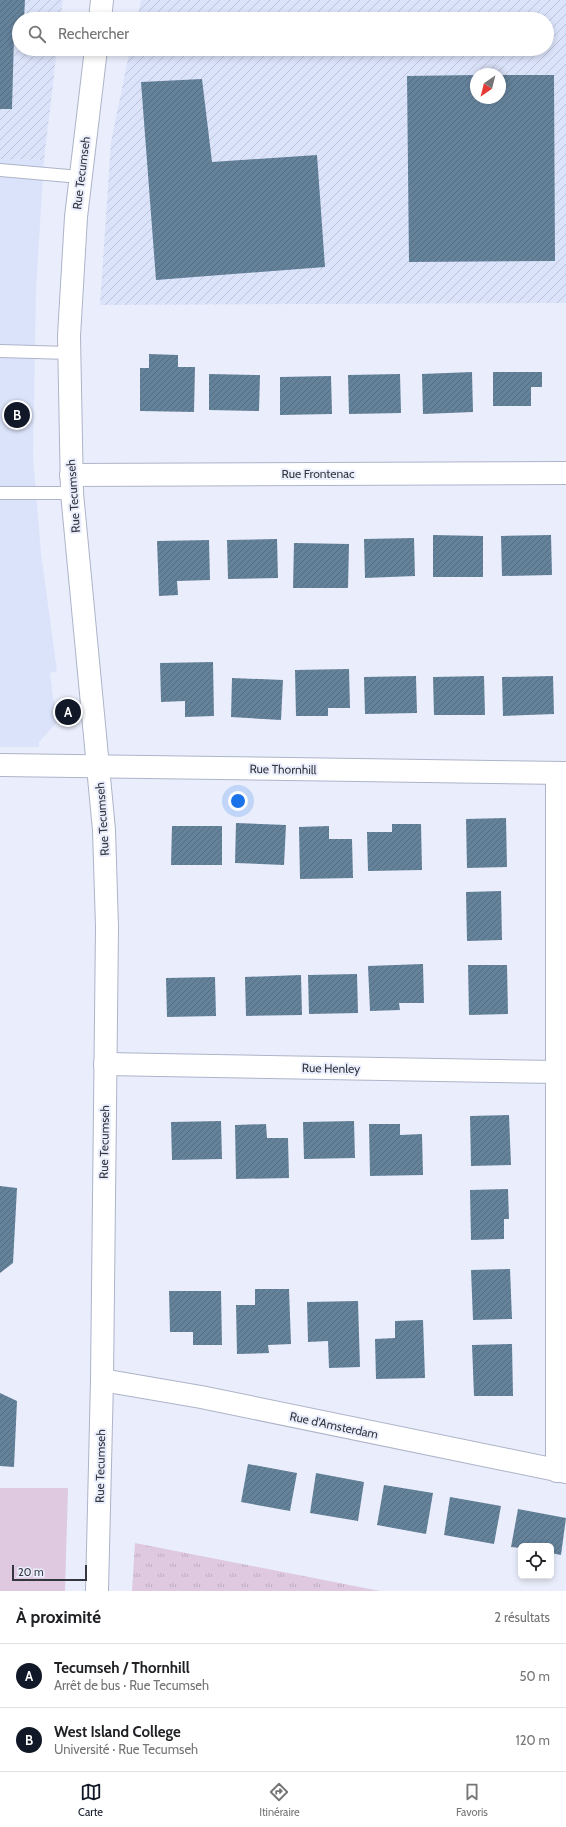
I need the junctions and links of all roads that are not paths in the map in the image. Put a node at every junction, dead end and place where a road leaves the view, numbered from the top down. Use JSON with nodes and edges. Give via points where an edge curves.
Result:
{"nodes":[{"id":1,"x":102,"y":0,"type":"edge"},
{"id":2,"x":101,"y":12,"type":"edge"},
{"id":3,"x":95,"y":56,"type":"edge"},
{"id":4,"x":0,"y":170,"type":"edge"},
{"id":5,"x":80,"y":177,"type":"junction"},
{"id":6,"x":0,"y":351,"type":"edge"},
{"id":7,"x":69,"y":353,"type":"junction"},
{"id":8,"x":566,"y":473,"type":"edge"},
{"id":9,"x":71,"y":484,"type":"junction"},
{"id":10,"x":0,"y":492,"type":"edge"},
{"id":11,"x":0,"y":765,"type":"edge"},
{"id":12,"x":99,"y":766,"type":"junction"},
{"id":13,"x":561,"y":773,"type":"edge"},
{"id":14,"x":105,"y":1064,"type":"junction"},
{"id":15,"x":557,"y":1072,"type":"junction"},
{"id":16,"x":561,"y":1216,"type":"edge"},
{"id":17,"x":102,"y":1380,"type":"junction"},
{"id":18,"x":561,"y":1471,"type":"edge"},
{"id":19,"x":98,"y":1591,"type":"edge"}],
"edges":[{"from":1,"to":2,"type":"street"},
{"from":3,"to":5,"type":"street","name":"Rue Tecumseh"},
{"from":4,"to":5,"type":"lane"},
{"from":5,"to":7,"type":"street","name":"Rue Tecumseh","via":[[71,284]]},
{"from":6,"to":7,"type":"lane"},
{"from":7,"to":9,"type":"street","name":"Rue Tecumseh"},
{"from":8,"to":9,"type":"street","name":"Rue Frontenac"},
{"from":9,"to":10,"type":"lane"},
{"from":9,"to":12,"type":"street","name":"Rue Tecumseh"},
{"from":11,"to":12,"type":"street","name":"Rue Thornhill"},
{"from":12,"to":13,"type":"street","name":"Rue Thornhill"},
{"from":12,"to":14,"type":"street","name":"Rue Tecumseh","via":[[107,927]]},
{"from":13,"to":15,"type":"street"},
{"from":14,"to":15,"type":"street","name":"Rue Henley"},
{"from":14,"to":17,"type":"street","name":"Rue Tecumseh"},
{"from":15,"to":16,"type":"street"},
{"from":16,"to":18,"type":"street"},
{"from":17,"to":18,"type":"street","name":"Rue d'Amsterdam","via":[[201,1397]]},
{"from":17,"to":19,"type":"street","name":"Rue Tecumseh"}]}
